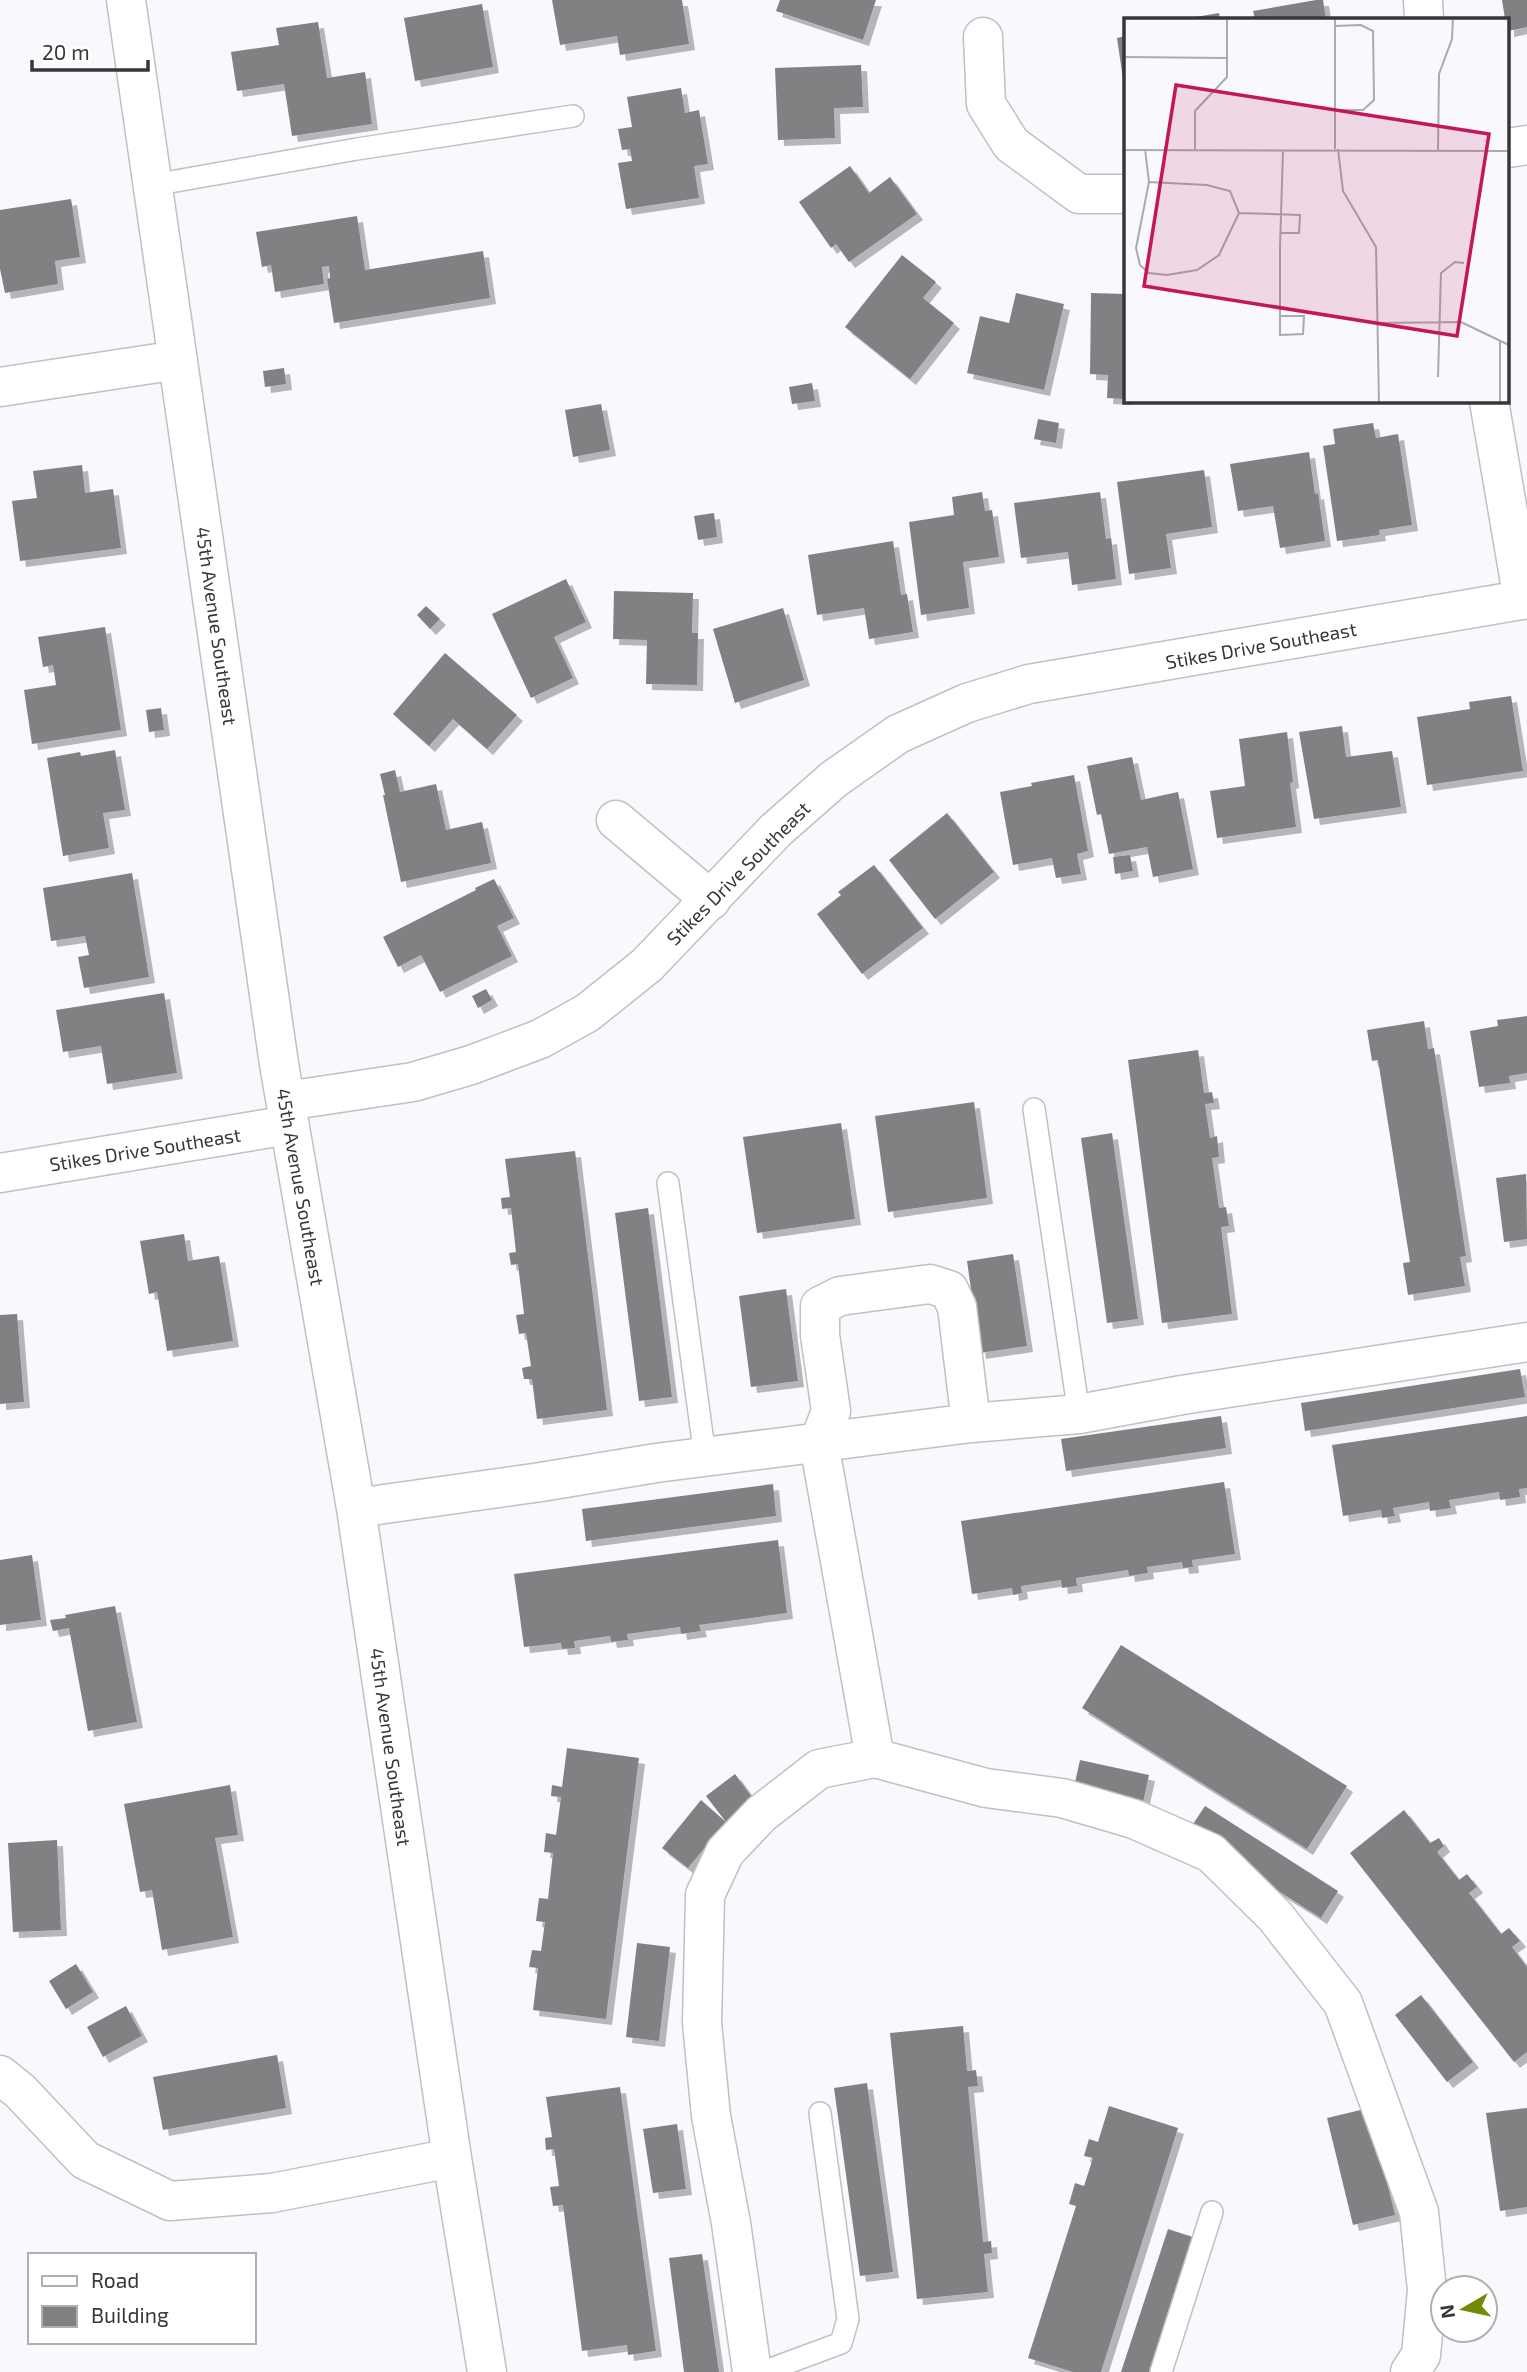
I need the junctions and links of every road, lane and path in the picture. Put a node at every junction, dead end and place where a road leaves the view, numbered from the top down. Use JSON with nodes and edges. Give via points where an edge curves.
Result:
{"nodes":[{"id":1,"x":126,"y":0,"type":"edge"},
{"id":2,"x":1423,"y":0,"type":"edge"},
{"id":3,"x":1424,"y":18,"type":"edge"},
{"id":4,"x":983,"y":37,"type":"dead end"},
{"id":5,"x":573,"y":116,"type":"dead end"},
{"id":6,"x":153,"y":185,"type":"junction"},
{"id":7,"x":1124,"y":194,"type":"edge"},
{"id":8,"x":178,"y":360,"type":"junction"},
{"id":9,"x":0,"y":387,"type":"edge"},
{"id":10,"x":1489,"y":402,"type":"edge"},
{"id":11,"x":1525,"y":599,"type":"edge"},
{"id":12,"x":616,"y":820,"type":"dead end"},
{"id":13,"x":711,"y":900,"type":"junction"},
{"id":14,"x":1034,"y":1109,"type":"dead end"},
{"id":15,"x":288,"y":1113,"type":"junction"},
{"id":16,"x":0,"y":1173,"type":"edge"},
{"id":17,"x":668,"y":1184,"type":"dead end"},
{"id":18,"x":1527,"y":1342,"type":"edge"},
{"id":19,"x":1079,"y":1414,"type":"junction"},
{"id":20,"x":971,"y":1423,"type":"junction"},
{"id":21,"x":819,"y":1443,"type":"junction"},
{"id":22,"x":705,"y":1457,"type":"junction"},
{"id":23,"x":356,"y":1508,"type":"junction"},
{"id":24,"x":875,"y":1758,"type":"junction"},
{"id":25,"x":0,"y":2075,"type":"edge"},
{"id":26,"x":820,"y":2113,"type":"dead end"},
{"id":27,"x":452,"y":2158,"type":"junction"},
{"id":28,"x":1212,"y":2211,"type":"dead end"},
{"id":29,"x":487,"y":2372,"type":"edge"},
{"id":30,"x":752,"y":2372,"type":"edge"},
{"id":31,"x":764,"y":2372,"type":"edge"},
{"id":32,"x":1161,"y":2372,"type":"edge"},
{"id":33,"x":1410,"y":2372,"type":"edge"}],
"edges":[{"from":1,"to":6,"type":"street","name":"45th Avenue Southeast"},
{"from":2,"to":3,"type":"street"},
{"from":4,"to":7,"type":"street","via":[[986,104],[1011,144],[1079,194]]},
{"from":5,"to":6,"type":"lane"},
{"from":6,"to":8,"type":"street","name":"45th Avenue Southeast"},
{"from":8,"to":9,"type":"street"},
{"from":8,"to":15,"type":"street","name":"45th Avenue Southeast"},
{"from":10,"to":11,"type":"street"},
{"from":11,"to":13,"type":"street","name":"Stikes Drive Southeast","via":[[1029,684],[967,703],[898,734],[834,779],[776,830]]},
{"from":12,"to":13,"type":"street"},
{"from":13,"to":15,"type":"street","name":"Stikes Drive Southeast","via":[[647,965],[587,1013],[540,1039],[471,1065]]},
{"from":14,"to":19,"type":"lane"},
{"from":15,"to":16,"type":"street","name":"Stikes Drive Southeast"},
{"from":15,"to":23,"type":"street","name":"45th Avenue Southeast"},
{"from":17,"to":22,"type":"lane"},
{"from":18,"to":19,"type":"street"},
{"from":19,"to":20,"type":"street"},
{"from":20,"to":21,"type":"street"},
{"from":20,"to":21,"type":"street","via":[[957,1307],[949,1290],[930,1284],[840,1296],[820,1306],[831,1411]]},
{"from":21,"to":22,"type":"street"},
{"from":21,"to":24,"type":"street"},
{"from":22,"to":23,"type":"street"},
{"from":23,"to":27,"type":"street","name":"45th Avenue Southeast"},
{"from":24,"to":30,"type":"street","via":[[819,1769],[761,1814],[725,1852],[705,1895],[702,2023],[711,2116]]},
{"from":24,"to":33,"type":"street","via":[[986,1788],[1062,1798],[1134,1819],[1211,1853],[1275,1916],[1343,2003],[1419,2212],[1427,2290],[1421,2355]]},
{"from":25,"to":27,"type":"street","via":[[85,2160],[170,2201],[272,2193]]},
{"from":26,"to":31,"type":"lane","via":[[848,2319],[841,2343]]},
{"from":27,"to":29,"type":"street","name":"45th Avenue Southeast"},
{"from":28,"to":32,"type":"lane"}]}
